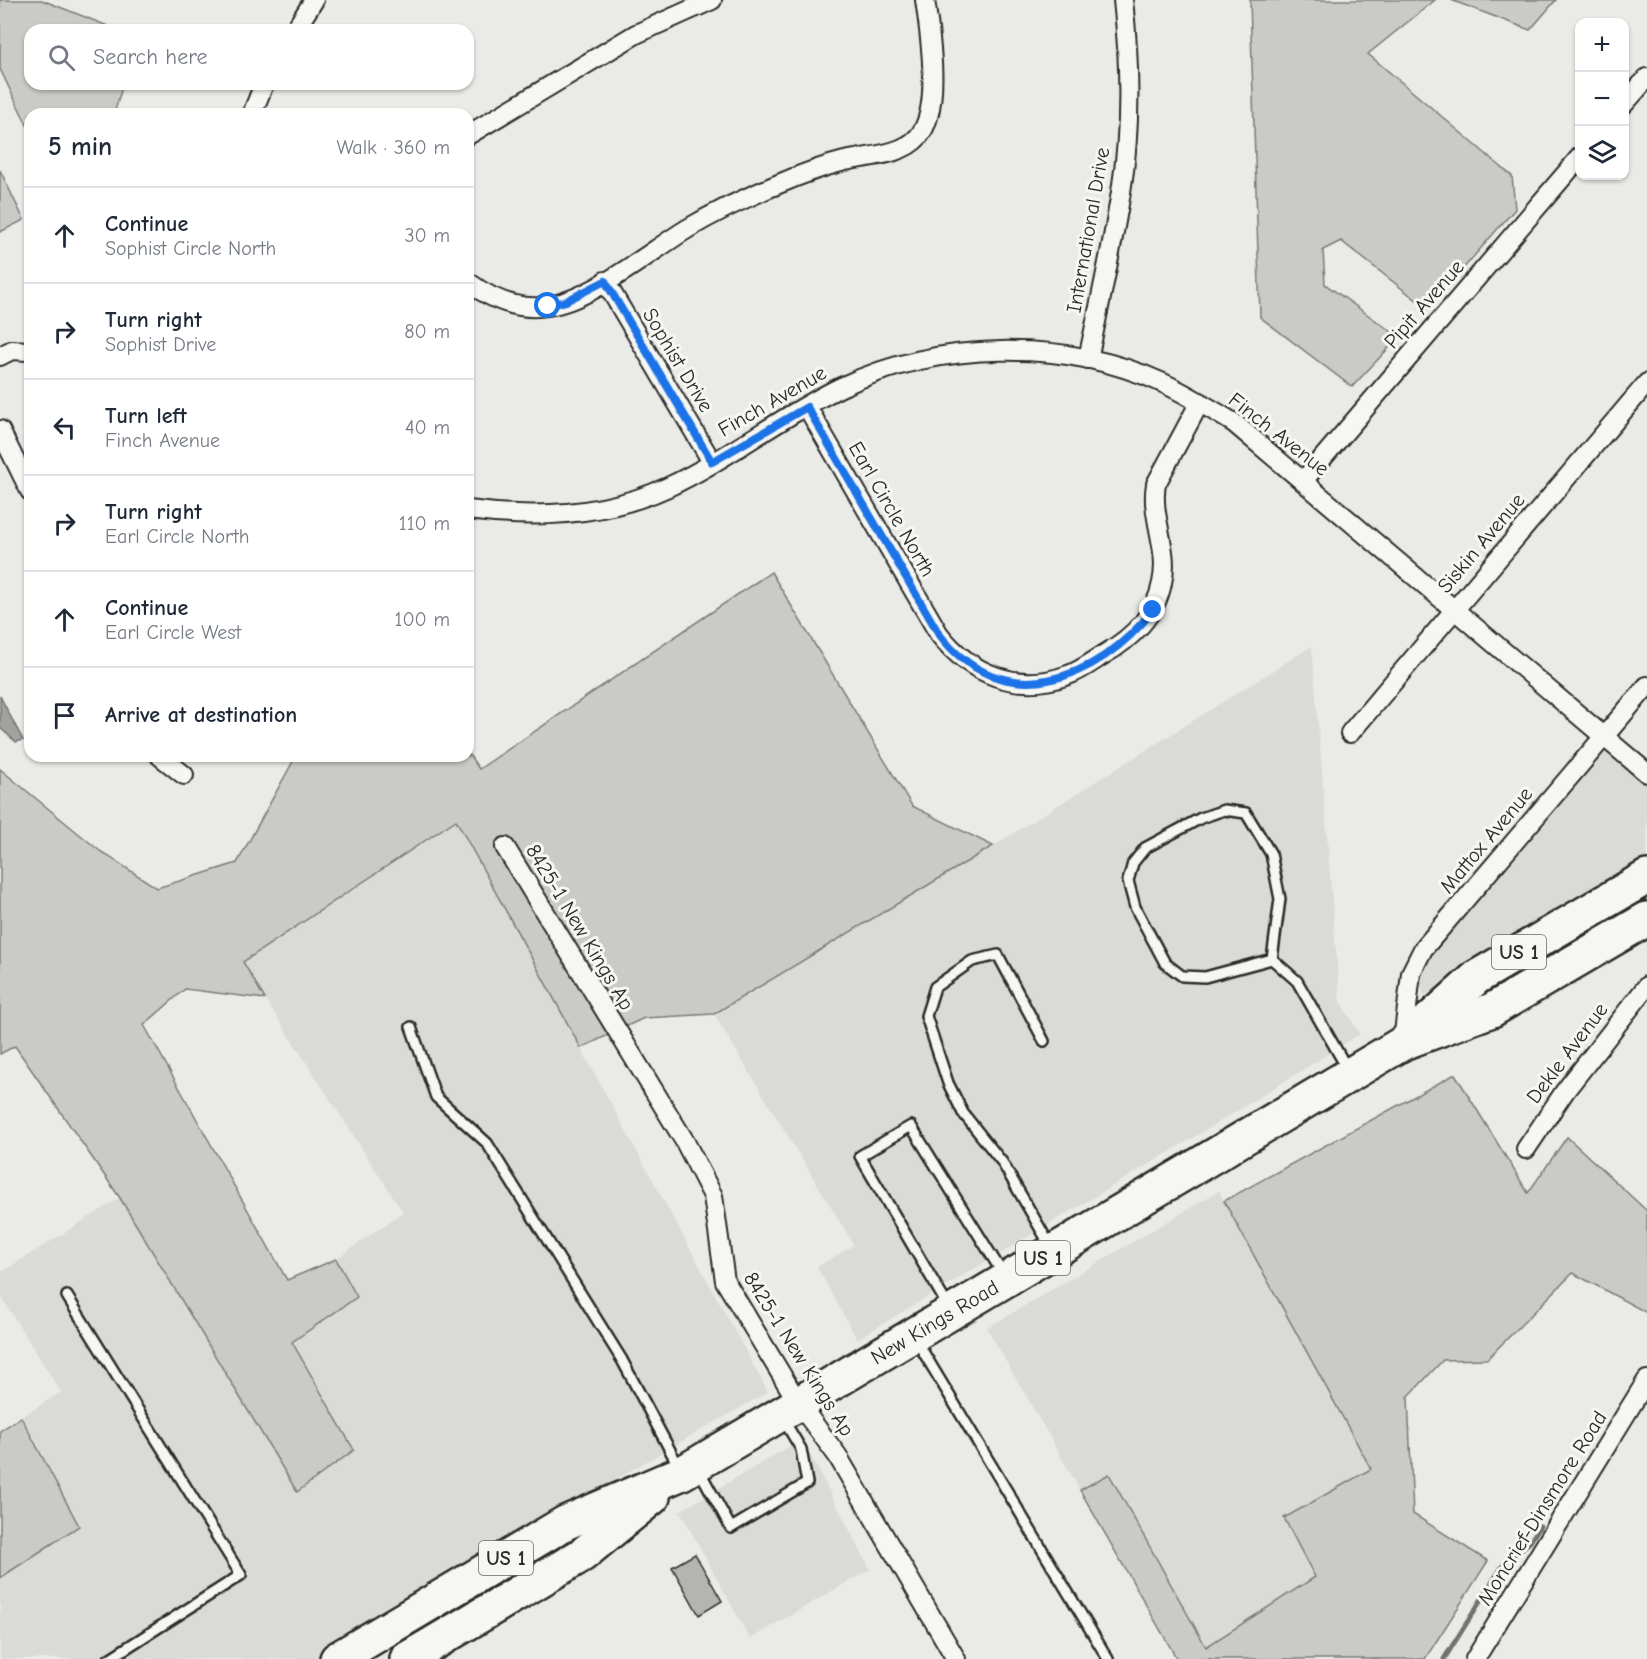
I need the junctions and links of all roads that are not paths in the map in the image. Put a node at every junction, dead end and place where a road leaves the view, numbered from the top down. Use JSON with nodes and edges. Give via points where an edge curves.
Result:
{"nodes":[{"id":1,"x":314,"y":0,"type":"edge"},
{"id":2,"x":712,"y":0,"type":"edge"},
{"id":3,"x":925,"y":0,"type":"edge"},
{"id":4,"x":1123,"y":0,"type":"edge"},
{"id":5,"x":299,"y":24,"type":"edge"},
{"id":6,"x":1647,"y":78,"type":"edge"},
{"id":7,"x":262,"y":90,"type":"edge"},
{"id":8,"x":1629,"y":98,"type":"edge"},
{"id":9,"x":254,"y":108,"type":"edge"},
{"id":10,"x":474,"y":131,"type":"edge"},
{"id":11,"x":1575,"y":163,"type":"edge"},
{"id":12,"x":605,"y":281,"type":"junction"},
{"id":13,"x":474,"y":287,"type":"edge"},
{"id":14,"x":24,"y":351,"type":"edge"},
{"id":15,"x":0,"y":356,"type":"edge"},
{"id":16,"x":1089,"y":359,"type":"junction"},
{"id":17,"x":1647,"y":383,"type":"edge"},
{"id":18,"x":1200,"y":402,"type":"junction"},
{"id":19,"x":807,"y":407,"type":"junction"},
{"id":20,"x":0,"y":430,"type":"edge"},
{"id":21,"x":712,"y":462,"type":"junction"},
{"id":22,"x":24,"y":479,"type":"edge"},
{"id":23,"x":1303,"y":481,"type":"junction"},
{"id":24,"x":474,"y":511,"type":"edge"},
{"id":25,"x":1454,"y":610,"type":"junction"},
{"id":26,"x":1647,"y":686,"type":"edge"},
{"id":27,"x":1350,"y":733,"type":"dead end"},
{"id":28,"x":1604,"y":736,"type":"junction"},
{"id":29,"x":168,"y":762,"type":"edge"},
{"id":30,"x":1647,"y":773,"type":"edge"},
{"id":31,"x":184,"y":775,"type":"dead end"},
{"id":32,"x":505,"y":847,"type":"dead end"},
{"id":33,"x":1647,"y":877,"type":"edge"},
{"id":34,"x":1647,"y":919,"type":"edge"},
{"id":35,"x":1272,"y":959,"type":"junction"},
{"id":36,"x":1647,"y":986,"type":"edge"},
{"id":37,"x":411,"y":1027,"type":"dead end"},
{"id":38,"x":1044,"y":1041,"type":"dead end"},
{"id":39,"x":1403,"y":1043,"type":"junction"},
{"id":40,"x":1350,"y":1075,"type":"junction"},
{"id":41,"x":1526,"y":1149,"type":"dead end"},
{"id":42,"x":1053,"y":1252,"type":"junction"},
{"id":43,"x":1006,"y":1280,"type":"junction"},
{"id":44,"x":67,"y":1296,"type":"dead end"},
{"id":45,"x":952,"y":1313,"type":"junction"},
{"id":46,"x":914,"y":1335,"type":"junction"},
{"id":47,"x":1647,"y":1380,"type":"edge"},
{"id":48,"x":790,"y":1409,"type":"junction"},
{"id":49,"x":689,"y":1469,"type":"junction"},
{"id":50,"x":109,"y":1659,"type":"edge"},
{"id":51,"x":337,"y":1659,"type":"edge"},
{"id":52,"x":407,"y":1659,"type":"edge"},
{"id":53,"x":956,"y":1659,"type":"edge"},
{"id":54,"x":1108,"y":1659,"type":"edge"},
{"id":55,"x":1475,"y":1659,"type":"edge"}],
"edges":[{"from":1,"to":5,"type":"street"},
{"from":2,"to":10,"type":"street","via":[[636,34]]},
{"from":3,"to":12,"type":"street","via":[[932,108],[927,126],[917,139],[896,150],[838,162],[738,201]]},
{"from":4,"to":16,"type":"street","name":"International Drive","via":[[1128,127],[1122,191]]},
{"from":6,"to":8,"type":"street"},
{"from":7,"to":9,"type":"street"},
{"from":11,"to":23,"type":"street","name":"Pipit Avenue"},
{"from":12,"to":13,"type":"street","via":[[548,306],[525,307],[483,294]]},
{"from":12,"to":21,"type":"street","name":"Sophist Drive"},
{"from":14,"to":15,"type":"street","via":[[12,350]]},
{"from":16,"to":18,"type":"street","name":"Finch Avenue","via":[[1162,383]]},
{"from":16,"to":19,"type":"street","name":"Finch Avenue","via":[[1014,352],[935,359],[880,371]]},
{"from":17,"to":25,"type":"street","name":"Siskin Avenue"},
{"from":18,"to":19,"type":"street","name":"Earl Circle North","via":[[1156,484],[1154,498],[1165,558],[1153,610],[1136,632],[1114,649],[1069,675],[1041,682],[991,677],[951,650]]},
{"from":18,"to":23,"type":"street","name":"Finch Avenue","via":[[1234,423]]},
{"from":19,"to":21,"type":"street","name":"Finch Avenue"},
{"from":20,"to":22,"type":"street"},
{"from":21,"to":24,"type":"street","name":"Finch Avenue","via":[[633,501],[595,510],[531,516]]},
{"from":23,"to":25,"type":"street","name":"Finch Avenue"},
{"from":25,"to":27,"type":"street","name":"Siskin Avenue"},
{"from":25,"to":28,"type":"street","name":"Finch Avenue"},
{"from":26,"to":28,"type":"street","name":"Mattox Avenue"},
{"from":28,"to":30,"type":"street","name":"Finch Avenue"},
{"from":28,"to":39,"type":"street","name":"Mattox Avenue","via":[[1423,949],[1411,973]]},
{"from":29,"to":31,"type":"street"},
{"from":32,"to":48,"type":"street","name":"8425-1 New Kings Ap","via":[[708,1184],[725,1281]]},
{"from":33,"to":39,"type":"highway","name":"New Kings Road","number":"US 1","via":[[1477,977]]},
{"from":34,"to":39,"type":"highway","name":"New Kings Road","number":"US 1","via":[[1492,1010]]},
{"from":35,"to":35,"type":"lane","via":[[1205,977],[1182,976],[1165,963],[1135,907],[1128,881],[1133,863],[1145,849],[1201,818],[1224,810],[1246,813],[1271,854],[1280,899]]},
{"from":35,"to":40,"type":"lane","via":[[1297,981]]},
{"from":36,"to":41,"type":"street","name":"Dekle Avenue","via":[[1564,1090]]},
{"from":37,"to":49,"type":"lane","via":[[436,1097],[487,1143]]},
{"from":38,"to":42,"type":"lane","via":[[998,955],[972,962],[935,987],[926,1016],[948,1083],[963,1113],[1002,1162]]},
{"from":39,"to":40,"type":"highway","name":"New Kings Road","number":"US 1"},
{"from":40,"to":42,"type":"highway","name":"New Kings Road","number":"US 1"},
{"from":42,"to":43,"type":"highway","name":"New Kings Road","number":"US 1"},
{"from":43,"to":45,"type":"highway","name":"New Kings Road","number":"US 1"},
{"from":43,"to":45,"type":"lane","via":[[911,1126],[860,1156]]},
{"from":44,"to":50,"type":"lane","via":[[242,1575]]},
{"from":45,"to":46,"type":"highway","name":"New Kings Road","number":"US 1"},
{"from":46,"to":48,"type":"highway","name":"New Kings Road","number":"US 1"},
{"from":46,"to":54,"type":"lane"},
{"from":47,"to":55,"type":"street","name":"Moncrief-Dinsmore Road"},
{"from":48,"to":49,"type":"highway","name":"New Kings Road","number":"US 1"},
{"from":48,"to":49,"type":"lane","via":[[807,1483],[731,1528]]},
{"from":48,"to":53,"type":"street","name":"8425-1 New Kings Ap","via":[[837,1455]]},
{"from":49,"to":51,"type":"highway","name":"New Kings Road","number":"US 1","via":[[565,1523]]},
{"from":49,"to":52,"type":"highway","name":"New Kings Road","number":"US 1","via":[[582,1554]]}]}
